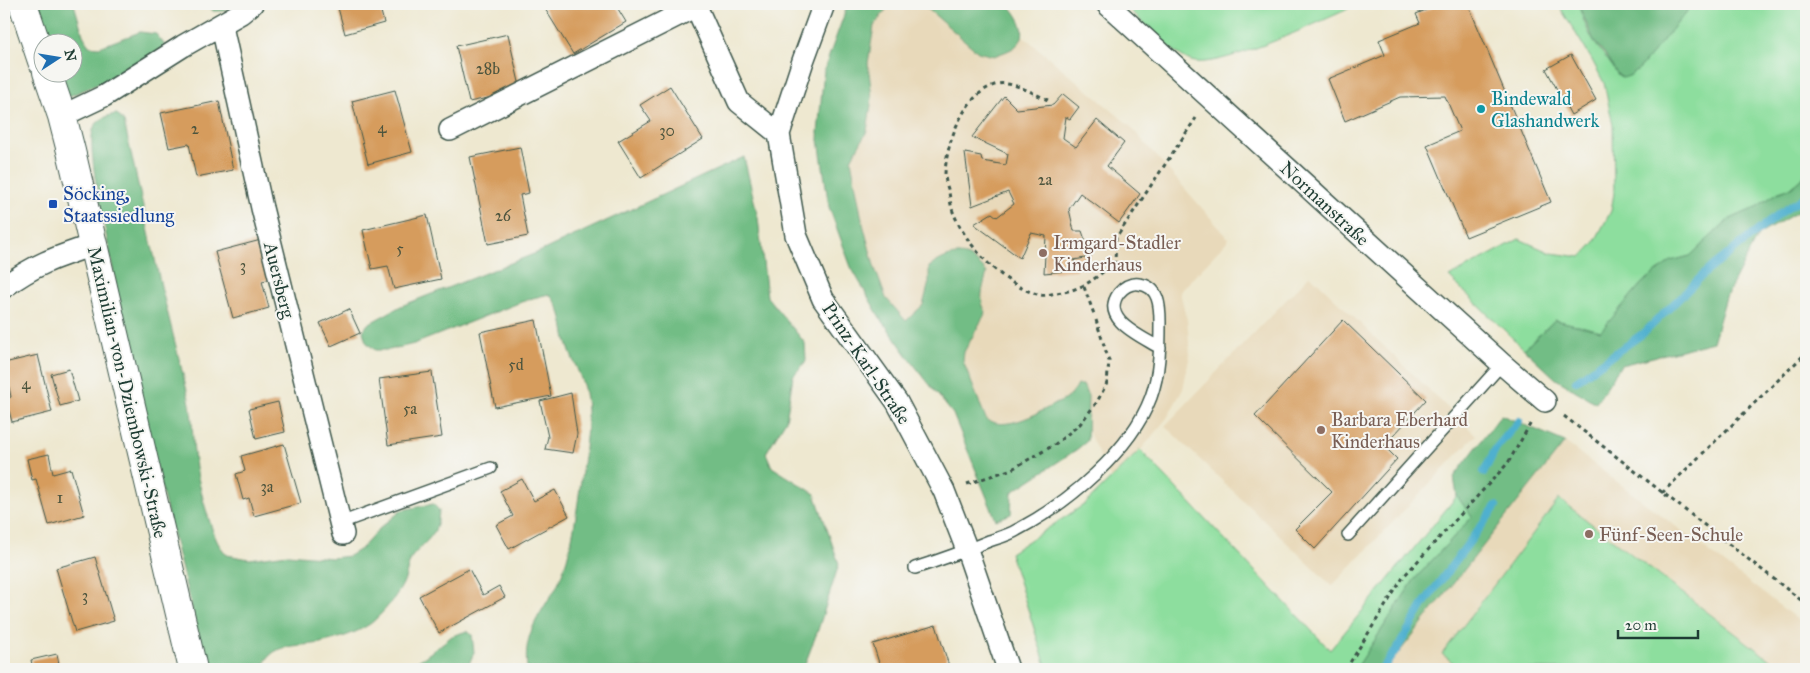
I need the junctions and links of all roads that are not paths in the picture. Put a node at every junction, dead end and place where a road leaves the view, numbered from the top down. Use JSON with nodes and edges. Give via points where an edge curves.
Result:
{"nodes":[{"id":1,"x":23,"y":4,"type":"edge"},
{"id":2,"x":252,"y":4,"type":"edge"},
{"id":3,"x":824,"y":4,"type":"edge"},
{"id":4,"x":1107,"y":4,"type":"edge"},
{"id":5,"x":695,"y":5,"type":"edge"},
{"id":6,"x":220,"y":25,"type":"junction"},
{"id":7,"x":32,"y":32,"type":"edge"},
{"id":8,"x":50,"y":82,"type":"edge"},
{"id":9,"x":62,"y":116,"type":"junction"},
{"id":10,"x":450,"y":130,"type":"dead end"},
{"id":11,"x":779,"y":134,"type":"junction"},
{"id":12,"x":93,"y":245,"type":"junction"},
{"id":13,"x":4,"y":287,"type":"edge"},
{"id":14,"x":1160,"y":348,"type":"junction"},
{"id":15,"x":1502,"y":364,"type":"junction"},
{"id":16,"x":1544,"y":401,"type":"road end"},
{"id":17,"x":491,"y":468,"type":"dead end"},
{"id":18,"x":341,"y":528,"type":"joint"},
{"id":19,"x":1348,"y":535,"type":"dead end"},
{"id":20,"x":967,"y":550,"type":"junction"},
{"id":21,"x":915,"y":568,"type":"dead end"},
{"id":22,"x":193,"y":669,"type":"edge"},
{"id":23,"x":1008,"y":669,"type":"edge"}],
"edges":[{"from":1,"to":7,"type":"street"},
{"from":2,"to":6,"type":"street"},
{"from":3,"to":11,"type":"street","name":"Prinz-Karl-Straße"},
{"from":4,"to":15,"type":"street","name":"Normanstraße"},
{"from":5,"to":10,"type":"street"},
{"from":5,"to":11,"type":"street","via":[[739,102]]},
{"from":6,"to":9,"type":"street","via":[[104,96]]},
{"from":6,"to":18,"type":"street","name":"Auersberg"},
{"from":8,"to":9,"type":"street","name":"Maximilian-von-Dziembowski-Straße"},
{"from":9,"to":12,"type":"street","name":"Maximilian-von-Dziembowski-Straße"},
{"from":11,"to":20,"type":"street","name":"Prinz-Karl-Straße","via":[[796,235],[823,299],[897,402],[944,491]]},
{"from":12,"to":13,"type":"street","via":[[51,258]]},
{"from":12,"to":22,"type":"street","name":"Maximilian-von-Dziembowski-Straße"},
{"from":14,"to":14,"type":"lane","via":[[1158,298],[1141,284],[1126,287],[1116,298],[1118,320]]},
{"from":14,"to":20,"type":"lane","via":[[1156,378],[1141,419],[1129,439],[1100,470],[1049,510],[1017,530]]},
{"from":15,"to":16,"type":"street","name":"Normanstraße"},
{"from":15,"to":19,"type":"lane"},
{"from":17,"to":18,"type":"lane"},
{"from":20,"to":21,"type":"lane"},
{"from":20,"to":23,"type":"street","name":"Prinz-Karl-Straße"}]}
